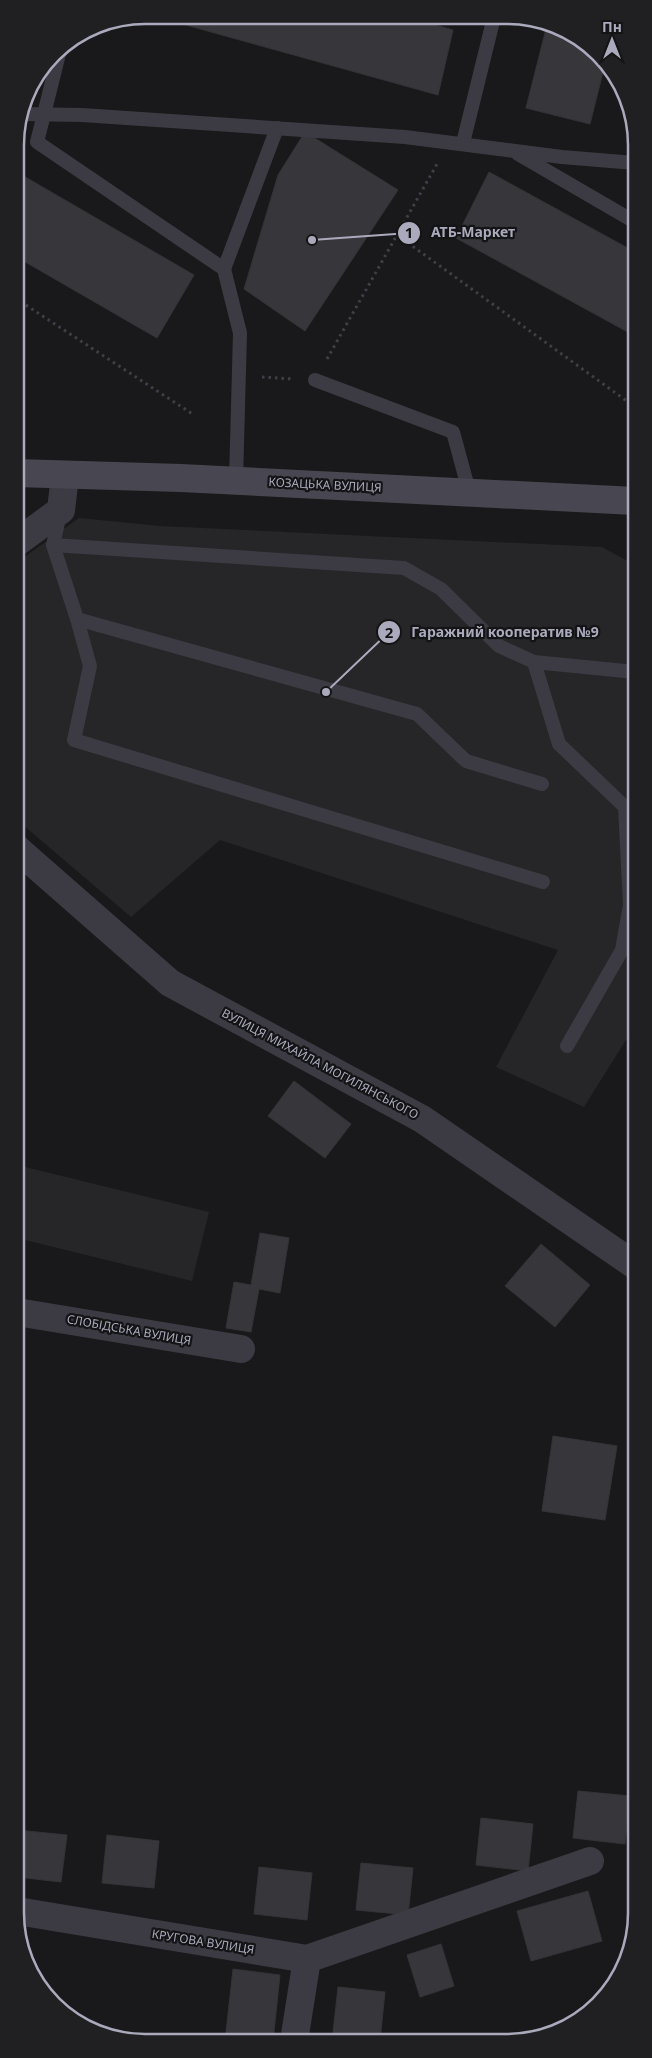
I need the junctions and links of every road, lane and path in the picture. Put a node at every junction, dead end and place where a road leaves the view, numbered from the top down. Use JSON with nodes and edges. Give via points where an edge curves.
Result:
{"nodes":[{"id":1,"x":492,"y":24,"type":"edge"},
{"id":2,"x":53,"y":66,"type":"edge"},
{"id":3,"x":44,"y":113,"type":"junction"},
{"id":4,"x":28,"y":114,"type":"edge"},
{"id":5,"x":277,"y":128,"type":"junction"},
{"id":6,"x":456,"y":142,"type":"junction"},
{"id":7,"x":513,"y":151,"type":"junction"},
{"id":8,"x":628,"y":162,"type":"edge"},
{"id":9,"x":628,"y":218,"type":"edge"},
{"id":10,"x":397,"y":235,"type":"junction"},
{"id":11,"x":224,"y":269,"type":"junction"},
{"id":12,"x":24,"y":303,"type":"edge"},
{"id":13,"x":238,"y":376,"type":"junction"},
{"id":14,"x":315,"y":380,"type":"junction"},
{"id":15,"x":628,"y":402,"type":"edge"},
{"id":16,"x":194,"y":415,"type":"dead end"},
{"id":17,"x":24,"y":474,"type":"edge"},
{"id":18,"x":65,"y":476,"type":"junction"},
{"id":19,"x":236,"y":480,"type":"junction"},
{"id":20,"x":469,"y":491,"type":"junction"},
{"id":21,"x":628,"y":501,"type":"edge"},
{"id":22,"x":61,"y":510,"type":"junction"},
{"id":23,"x":24,"y":537,"type":"edge"},
{"id":24,"x":54,"y":545,"type":"junction"},
{"id":25,"x":77,"y":619,"type":"junction"},
{"id":26,"x":534,"y":662,"type":"junction"},
{"id":27,"x":628,"y":671,"type":"edge"},
{"id":28,"x":542,"y":784,"type":"dead end"},
{"id":29,"x":24,"y":855,"type":"edge"},
{"id":30,"x":628,"y":856,"type":"edge"},
{"id":31,"x":543,"y":882,"type":"dead end"},
{"id":32,"x":628,"y":916,"type":"edge"},
{"id":33,"x":567,"y":1046,"type":"dead end"},
{"id":34,"x":628,"y":1261,"type":"edge"},
{"id":35,"x":24,"y":1313,"type":"edge"},
{"id":36,"x":241,"y":1349,"type":"dead end"},
{"id":37,"x":590,"y":1862,"type":"dead end"},
{"id":38,"x":24,"y":1912,"type":"edge"},
{"id":39,"x":307,"y":1959,"type":"junction"},
{"id":40,"x":295,"y":2034,"type":"edge"}],
"edges":[{"from":1,"to":6,"type":"lane"},
{"from":2,"to":3,"type":"lane"},
{"from":3,"to":4,"type":"lane"},
{"from":3,"to":5,"type":"lane"},
{"from":3,"to":11,"type":"lane","via":[[37,142]]},
{"from":5,"to":6,"type":"lane"},
{"from":5,"to":11,"type":"lane"},
{"from":6,"to":7,"type":"lane"},
{"from":6,"to":10,"type":"path"},
{"from":7,"to":8,"type":"lane"},
{"from":7,"to":9,"type":"lane"},
{"from":10,"to":14,"type":"path"},
{"from":10,"to":15,"type":"path"},
{"from":11,"to":13,"type":"lane","via":[[240,333]]},
{"from":12,"to":16,"type":"path"},
{"from":13,"to":14,"type":"path"},
{"from":13,"to":19,"type":"lane"},
{"from":14,"to":20,"type":"lane","via":[[453,432]]},
{"from":17,"to":18,"type":"main road","name":"КОЗАЦЬКА ВУЛИЦЯ"},
{"from":18,"to":19,"type":"main road","name":"КОЗАЦЬКА ВУЛИЦЯ"},
{"from":18,"to":22,"type":"street"},
{"from":19,"to":20,"type":"main road","name":"КОЗАЦЬКА ВУЛИЦЯ"},
{"from":20,"to":21,"type":"main road","name":"КОЗАЦЬКА ВУЛИЦЯ"},
{"from":22,"to":23,"type":"street"},
{"from":22,"to":24,"type":"lane"},
{"from":24,"to":25,"type":"lane"},
{"from":24,"to":26,"type":"lane","via":[[404,568],[441,589],[499,646]]},
{"from":25,"to":28,"type":"lane","via":[[416,714],[466,761]]},
{"from":25,"to":31,"type":"lane","via":[[90,666],[74,740]]},
{"from":26,"to":27,"type":"lane"},
{"from":26,"to":30,"type":"lane","via":[[560,744],[626,807]]},
{"from":29,"to":34,"type":"street","name":"ВУЛИЦЯ МИХАЙЛА МОГИЛЯНСЬКОГО","via":[[170,983],[422,1119]]},
{"from":32,"to":33,"type":"lane","via":[[622,950]]},
{"from":35,"to":36,"type":"street","name":"СЛОБІДСЬКА ВУЛИЦЯ"},
{"from":37,"to":39,"type":"street"},
{"from":38,"to":39,"type":"street","name":"КРУГОВА ВУЛИЦЯ"},
{"from":39,"to":40,"type":"street"}]}
